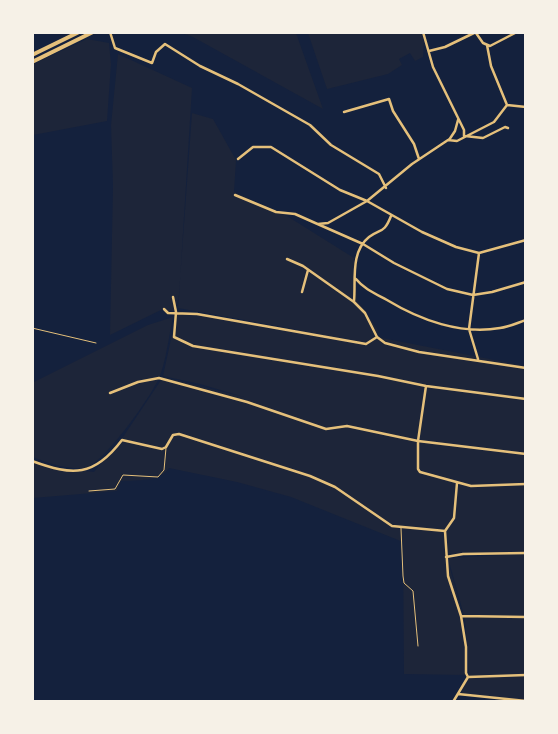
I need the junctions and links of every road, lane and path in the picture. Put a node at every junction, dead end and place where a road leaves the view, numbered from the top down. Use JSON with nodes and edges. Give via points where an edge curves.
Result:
{"nodes":[{"id":1,"x":79,"y":32,"type":"edge"},
{"id":2,"x":93,"y":32,"type":"edge"},
{"id":3,"x":110,"y":32,"type":"edge"},
{"id":4,"x":424,"y":32,"type":"edge"},
{"id":5,"x":516,"y":32,"type":"edge"},
{"id":6,"x":476,"y":33,"type":"edge"},
{"id":7,"x":487,"y":45,"type":"junction"},
{"id":8,"x":429,"y":52,"type":"junction"},
{"id":9,"x":32,"y":55,"type":"edge"},
{"id":10,"x":32,"y":62,"type":"edge"},
{"id":11,"x":507,"y":105,"type":"junction"},
{"id":12,"x":526,"y":106,"type":"edge"},
{"id":13,"x":344,"y":112,"type":"dead end"},
{"id":14,"x":458,"y":119,"type":"junction"},
{"id":15,"x":508,"y":128,"type":"dead end"},
{"id":16,"x":464,"y":136,"type":"junction"},
{"id":17,"x":448,"y":140,"type":"junction"},
{"id":18,"x":419,"y":159,"type":"junction"},
{"id":19,"x":238,"y":160,"type":"dead end"},
{"id":20,"x":386,"y":188,"type":"junction"},
{"id":21,"x":235,"y":195,"type":"dead end"},
{"id":22,"x":367,"y":201,"type":"junction"},
{"id":23,"x":391,"y":216,"type":"junction"},
{"id":24,"x":317,"y":224,"type":"junction"},
{"id":25,"x":525,"y":241,"type":"edge"},
{"id":26,"x":364,"y":244,"type":"junction"},
{"id":27,"x":479,"y":253,"type":"junction"},
{"id":28,"x":287,"y":259,"type":"dead end"},
{"id":29,"x":308,"y":270,"type":"junction"},
{"id":30,"x":356,"y":279,"type":"junction"},
{"id":31,"x":526,"y":282,"type":"edge"},
{"id":32,"x":302,"y":292,"type":"dead end"},
{"id":33,"x":473,"y":295,"type":"junction"},
{"id":34,"x":173,"y":297,"type":"dead end"},
{"id":35,"x":354,"y":302,"type":"junction"},
{"id":36,"x":164,"y":309,"type":"dead end"},
{"id":37,"x":176,"y":312,"type":"junction"},
{"id":38,"x":526,"y":320,"type":"edge"},
{"id":39,"x":32,"y":328,"type":"edge"},
{"id":40,"x":469,"y":329,"type":"junction"},
{"id":41,"x":377,"y":337,"type":"junction"},
{"id":42,"x":96,"y":343,"type":"dead end"},
{"id":43,"x":478,"y":360,"type":"junction"},
{"id":44,"x":526,"y":368,"type":"edge"},
{"id":45,"x":426,"y":386,"type":"junction"},
{"id":46,"x":110,"y":393,"type":"dead end"},
{"id":47,"x":526,"y":399,"type":"edge"},
{"id":48,"x":418,"y":441,"type":"junction"},
{"id":49,"x":166,"y":447,"type":"junction"},
{"id":50,"x":526,"y":454,"type":"edge"},
{"id":51,"x":32,"y":461,"type":"edge"},
{"id":52,"x":457,"y":483,"type":"junction"},
{"id":53,"x":526,"y":484,"type":"edge"},
{"id":54,"x":88,"y":491,"type":"dead end"},
{"id":55,"x":401,"y":527,"type":"junction"},
{"id":56,"x":445,"y":531,"type":"junction"},
{"id":57,"x":526,"y":553,"type":"edge"},
{"id":58,"x":446,"y":557,"type":"junction"},
{"id":59,"x":461,"y":616,"type":"junction"},
{"id":60,"x":526,"y":617,"type":"edge"},
{"id":61,"x":418,"y":646,"type":"dead end"},
{"id":62,"x":526,"y":676,"type":"edge"},
{"id":63,"x":468,"y":678,"type":"junction"},
{"id":64,"x":458,"y":694,"type":"junction"},
{"id":65,"x":526,"y":701,"type":"edge"},
{"id":66,"x":453,"y":702,"type":"edge"}],
"edges":[{"from":1,"to":9,"type":"main road"},
{"from":2,"to":10,"type":"main road"},
{"from":3,"to":20,"type":"street","via":[[114,48],[152,64],[156,52],[165,44],[238,84],[310,125],[331,145],[379,174]]},
{"from":4,"to":8,"type":"street"},
{"from":5,"to":7,"type":"street"},
{"from":6,"to":7,"type":"street"},
{"from":6,"to":8,"type":"street"},
{"from":7,"to":11,"type":"street","via":[[491,66]]},
{"from":8,"to":14,"type":"street"},
{"from":11,"to":12,"type":"street"},
{"from":11,"to":16,"type":"street","via":[[494,122]]},
{"from":13,"to":18,"type":"street","via":[[389,99]]},
{"from":14,"to":16,"type":"street"},
{"from":14,"to":17,"type":"street"},
{"from":15,"to":16,"type":"street","via":[[484,138]]},
{"from":16,"to":17,"type":"street","via":[[457,141]]},
{"from":17,"to":18,"type":"street"},
{"from":18,"to":20,"type":"street"},
{"from":19,"to":22,"type":"street","via":[[253,147],[271,147],[340,190]]},
{"from":20,"to":22,"type":"street"},
{"from":21,"to":24,"type":"street"},
{"from":22,"to":23,"type":"street"},
{"from":22,"to":24,"type":"street","via":[[328,223]]},
{"from":23,"to":26,"type":"street","via":[[382,231],[369,237]]},
{"from":23,"to":27,"type":"street","via":[[456,247]]},
{"from":24,"to":26,"type":"street"},
{"from":25,"to":27,"type":"street"},
{"from":26,"to":30,"type":"street","via":[[356,257]]},
{"from":26,"to":33,"type":"street","via":[[447,289]]},
{"from":27,"to":33,"type":"street"},
{"from":28,"to":29,"type":"street"},
{"from":29,"to":32,"type":"street"},
{"from":29,"to":35,"type":"street"},
{"from":30,"to":35,"type":"street"},
{"from":30,"to":40,"type":"street","via":[[361,286],[418,317]]},
{"from":31,"to":33,"type":"street"},
{"from":33,"to":40,"type":"street"},
{"from":34,"to":37,"type":"street"},
{"from":35,"to":41,"type":"street","via":[[365,313]]},
{"from":36,"to":37,"type":"street","via":[[168,313]]},
{"from":37,"to":41,"type":"street","via":[[239,320],[366,344]]},
{"from":37,"to":45,"type":"street","via":[[174,337],[193,346]]},
{"from":38,"to":40,"type":"street","via":[[500,328]]},
{"from":39,"to":42,"type":"lane"},
{"from":40,"to":43,"type":"street"},
{"from":41,"to":43,"type":"street","via":[[385,343],[418,352]]},
{"from":43,"to":44,"type":"street"},
{"from":45,"to":47,"type":"street"},
{"from":45,"to":48,"type":"street"},
{"from":46,"to":48,"type":"street","via":[[159,378],[247,402],[326,429],[347,426]]},
{"from":48,"to":50,"type":"street"},
{"from":48,"to":52,"type":"street","via":[[420,472]]},
{"from":49,"to":51,"type":"street","via":[[122,440],[98,465],[76,472]]},
{"from":49,"to":54,"type":"lane","via":[[164,470],[158,478],[122,475],[115,489]]},
{"from":49,"to":55,"type":"street","via":[[173,435],[179,434],[282,466],[335,488],[387,523]]},
{"from":52,"to":53,"type":"street"},
{"from":52,"to":56,"type":"street","via":[[454,518]]},
{"from":55,"to":56,"type":"street"},
{"from":55,"to":61,"type":"lane","via":[[403,576],[404,583],[413,591]]},
{"from":56,"to":58,"type":"street"},
{"from":57,"to":58,"type":"street"},
{"from":58,"to":59,"type":"street","via":[[448,576]]},
{"from":59,"to":60,"type":"street"},
{"from":59,"to":63,"type":"street"},
{"from":62,"to":63,"type":"street"},
{"from":63,"to":64,"type":"street"},
{"from":64,"to":65,"type":"street"},
{"from":64,"to":66,"type":"street"}]}
